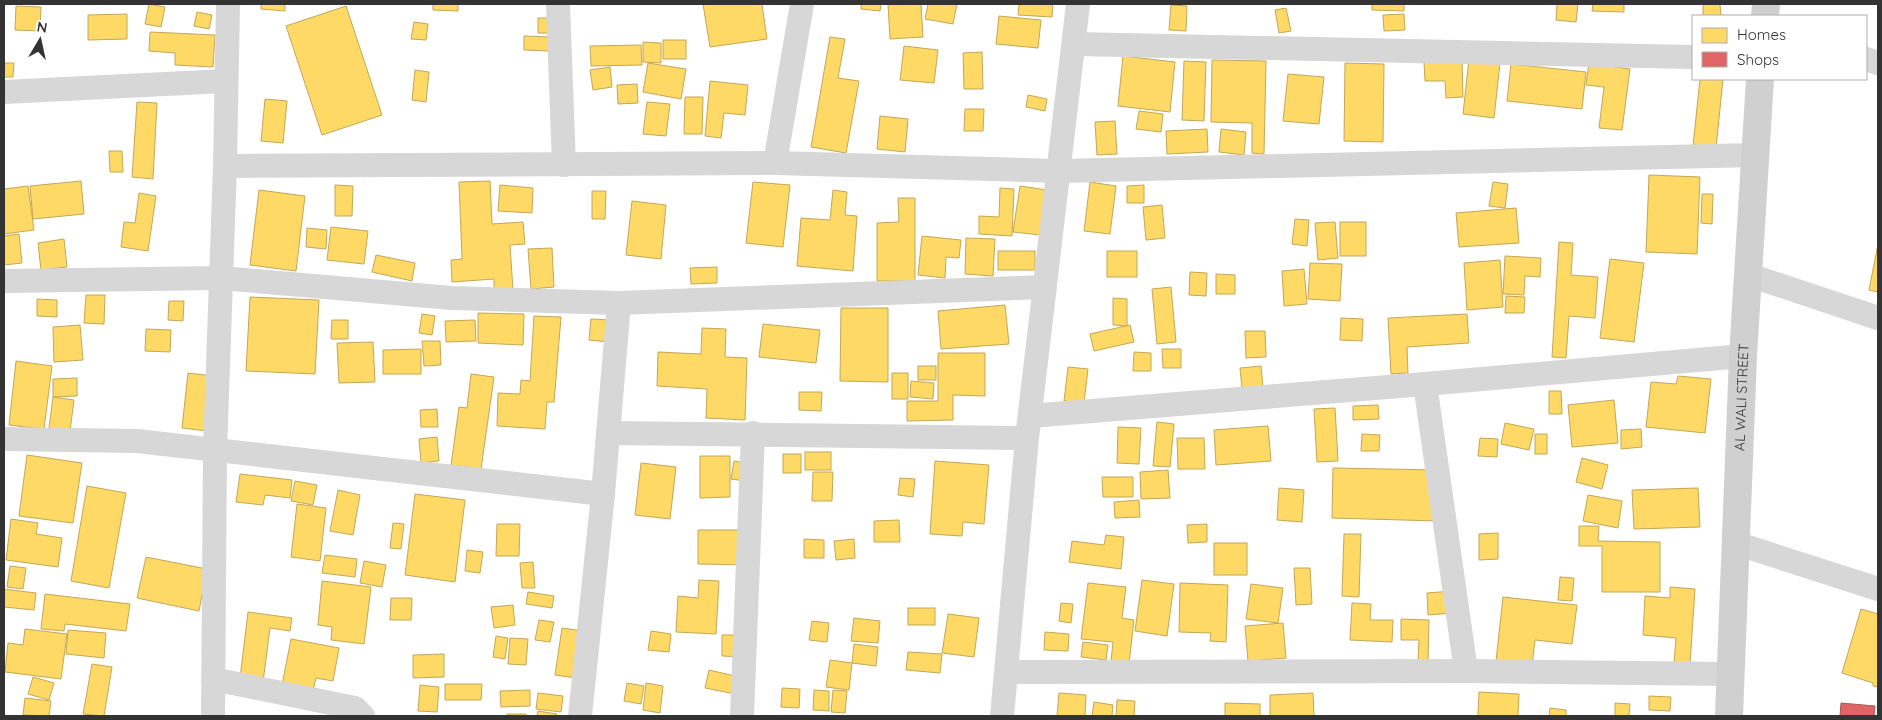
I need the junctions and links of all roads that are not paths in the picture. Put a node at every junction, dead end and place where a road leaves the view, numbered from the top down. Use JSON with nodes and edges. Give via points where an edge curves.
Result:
{"nodes":[{"id":1,"x":228,"y":4,"type":"edge"},
{"id":2,"x":558,"y":4,"type":"edge"},
{"id":3,"x":802,"y":4,"type":"edge"},
{"id":4,"x":1078,"y":4,"type":"edge"},
{"id":5,"x":1075,"y":44,"type":"junction"},
{"id":6,"x":1692,"y":57,"type":"edge"},
{"id":7,"x":1760,"y":80,"type":"edge"},
{"id":8,"x":226,"y":81,"type":"junction"},
{"id":9,"x":4,"y":92,"type":"edge"},
{"id":10,"x":1756,"y":155,"type":"junction"},
{"id":11,"x":774,"y":163,"type":"junction"},
{"id":12,"x":564,"y":165,"type":"junction"},
{"id":13,"x":225,"y":166,"type":"junction"},
{"id":14,"x":1059,"y":171,"type":"junction"},
{"id":15,"x":1749,"y":275,"type":"junction"},
{"id":16,"x":221,"y":278,"type":"junction"},
{"id":17,"x":4,"y":281,"type":"edge"},
{"id":18,"x":1046,"y":287,"type":"junction"},
{"id":19,"x":619,"y":303,"type":"junction"},
{"id":20,"x":1878,"y":318,"type":"edge"},
{"id":21,"x":1743,"y":356,"type":"junction"},
{"id":22,"x":1425,"y":384,"type":"junction"},
{"id":23,"x":1029,"y":427,"type":"junction"},
{"id":24,"x":608,"y":433,"type":"junction"},
{"id":25,"x":754,"y":433,"type":"junction"},
{"id":26,"x":4,"y":439,"type":"edge"},
{"id":27,"x":215,"y":451,"type":"junction"},
{"id":28,"x":604,"y":494,"type":"junction"},
{"id":29,"x":1735,"y":543,"type":"junction"},
{"id":30,"x":1878,"y":589,"type":"edge"},
{"id":31,"x":1466,"y":671,"type":"junction"},
{"id":32,"x":1007,"y":672,"type":"junction"},
{"id":33,"x":1730,"y":674,"type":"junction"},
{"id":34,"x":213,"y":679,"type":"junction"},
{"id":35,"x":213,"y":716,"type":"edge"},
{"id":36,"x":363,"y":716,"type":"edge"},
{"id":37,"x":580,"y":716,"type":"edge"},
{"id":38,"x":742,"y":716,"type":"edge"},
{"id":39,"x":1002,"y":716,"type":"edge"},
{"id":40,"x":1729,"y":716,"type":"edge"}],
"edges":[{"from":1,"to":8,"type":"street"},
{"from":2,"to":12,"type":"street"},
{"from":3,"to":11,"type":"street"},
{"from":4,"to":5,"type":"street"},
{"from":5,"to":6,"type":"street"},
{"from":5,"to":14,"type":"street"},
{"from":7,"to":10,"type":"street","name":"AL WALI STREET"},
{"from":8,"to":9,"type":"street"},
{"from":8,"to":13,"type":"street"},
{"from":10,"to":14,"type":"street"},
{"from":10,"to":15,"type":"street","name":"AL WALI STREET"},
{"from":11,"to":12,"type":"street"},
{"from":11,"to":14,"type":"street"},
{"from":12,"to":13,"type":"street"},
{"from":13,"to":16,"type":"street"},
{"from":14,"to":18,"type":"street"},
{"from":15,"to":20,"type":"street"},
{"from":15,"to":21,"type":"street","name":"AL WALI STREET"},
{"from":16,"to":17,"type":"street"},
{"from":16,"to":19,"type":"street","via":[[452,298]]},
{"from":16,"to":27,"type":"street"},
{"from":18,"to":19,"type":"street"},
{"from":18,"to":23,"type":"street"},
{"from":19,"to":24,"type":"street"},
{"from":21,"to":22,"type":"street"},
{"from":21,"to":29,"type":"street","name":"AL WALI STREET"},
{"from":22,"to":23,"type":"street"},
{"from":22,"to":31,"type":"street"},
{"from":23,"to":25,"type":"street"},
{"from":23,"to":32,"type":"street"},
{"from":24,"to":25,"type":"street"},
{"from":24,"to":28,"type":"street"},
{"from":25,"to":38,"type":"street"},
{"from":26,"to":27,"type":"street","via":[[137,441]]},
{"from":27,"to":28,"type":"street"},
{"from":27,"to":34,"type":"street"},
{"from":28,"to":37,"type":"street"},
{"from":29,"to":30,"type":"street"},
{"from":29,"to":33,"type":"street","name":"AL WALI STREET"},
{"from":31,"to":32,"type":"street"},
{"from":31,"to":33,"type":"street"},
{"from":32,"to":39,"type":"street"},
{"from":33,"to":40,"type":"street","name":"AL WALI STREET"},
{"from":34,"to":35,"type":"street"},
{"from":34,"to":36,"type":"street","via":[[355,708]]}]}
